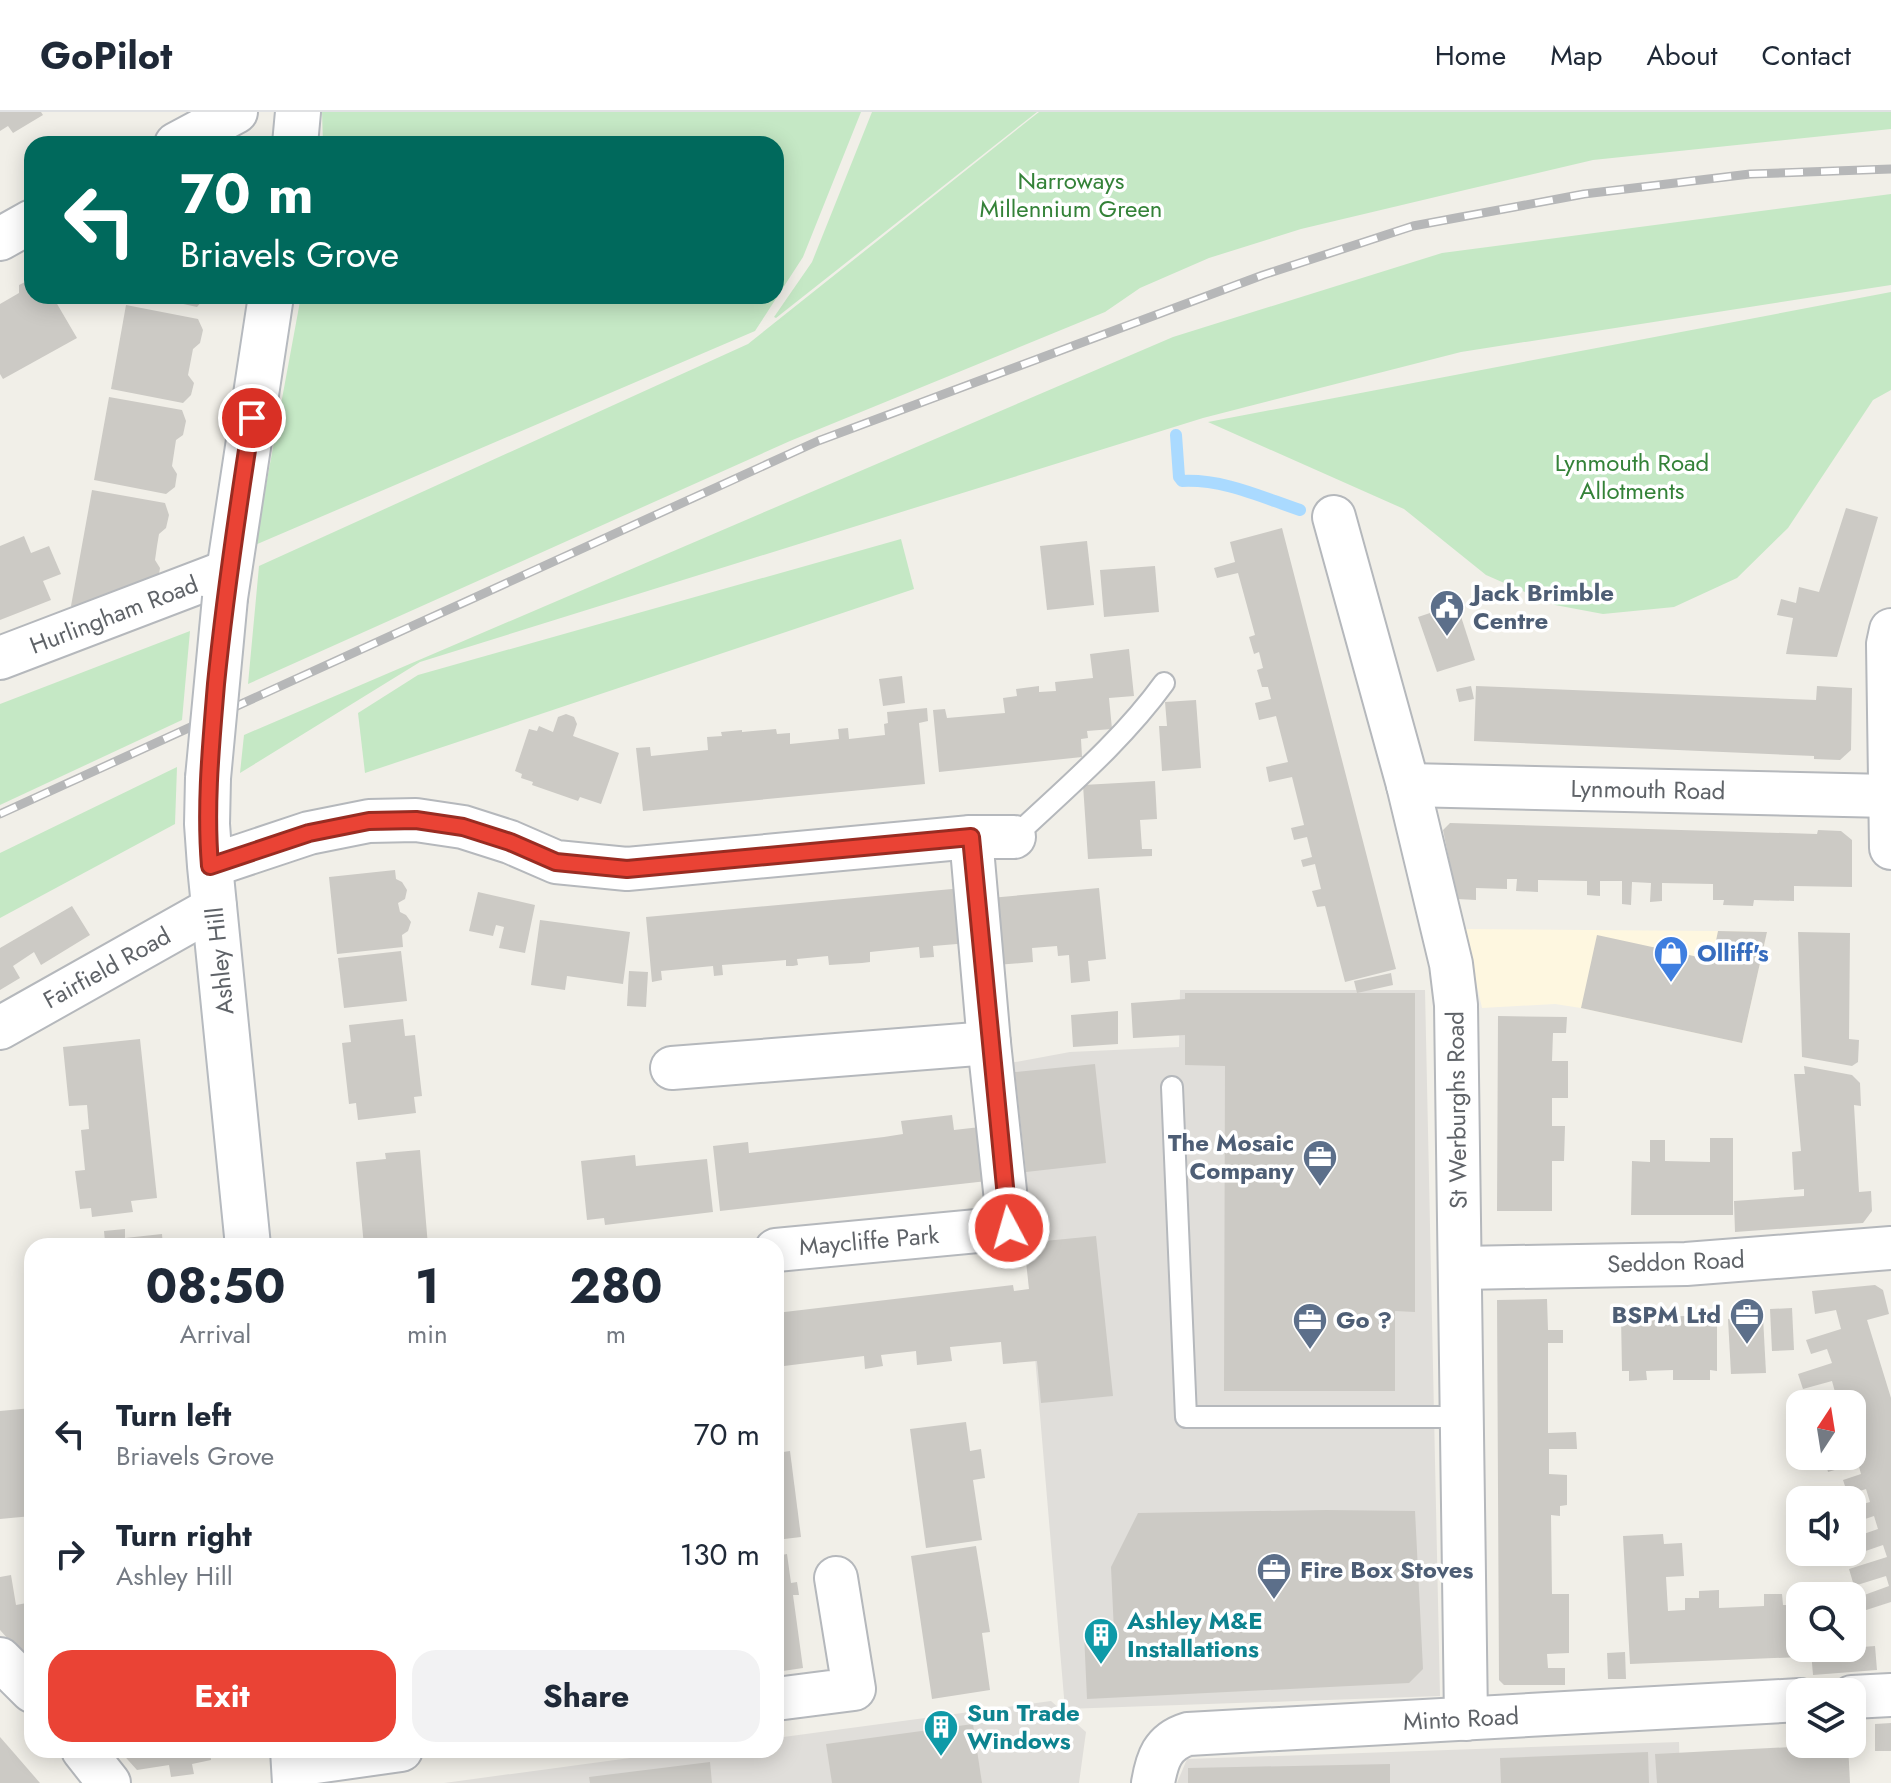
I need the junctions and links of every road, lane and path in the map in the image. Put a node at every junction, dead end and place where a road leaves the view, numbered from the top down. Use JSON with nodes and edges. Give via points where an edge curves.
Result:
{"nodes":[{"id":1,"x":236,"y":112,"type":"edge"},
{"id":2,"x":298,"y":112,"type":"edge"},
{"id":3,"x":191,"y":136,"type":"edge"},
{"id":4,"x":296,"y":136,"type":"edge"},
{"id":5,"x":24,"y":226,"type":"edge"},
{"id":6,"x":0,"y":239,"type":"edge"},
{"id":7,"x":270,"y":304,"type":"edge"},
{"id":8,"x":1334,"y":517,"type":"dead end"},
{"id":9,"x":226,"y":584,"type":"junction"},
{"id":10,"x":1891,"y":630,"type":"edge"},
{"id":11,"x":0,"y":658,"type":"edge"},
{"id":12,"x":1164,"y":683,"type":"dead end"},
{"id":13,"x":1408,"y":785,"type":"junction"},
{"id":14,"x":1888,"y":796,"type":"junction"},
{"id":15,"x":971,"y":837,"type":"junction"},
{"id":16,"x":1014,"y":837,"type":"joint"},
{"id":17,"x":1891,"y":848,"type":"edge"},
{"id":18,"x":212,"y":887,"type":"junction"},
{"id":19,"x":0,"y":1028,"type":"edge"},
{"id":20,"x":989,"y":1043,"type":"junction"},
{"id":21,"x":672,"y":1068,"type":"dead end"},
{"id":22,"x":1172,"y":1087,"type":"dead end"},
{"id":23,"x":247,"y":1238,"type":"edge"},
{"id":24,"x":1891,"y":1248,"type":"edge"},
{"id":25,"x":784,"y":1249,"type":"edge"},
{"id":26,"x":1461,"y":1268,"type":"junction"},
{"id":27,"x":1462,"y":1417,"type":"junction"},
{"id":28,"x":836,"y":1578,"type":"dead end"},
{"id":29,"x":0,"y":1659,"type":"edge"},
{"id":30,"x":24,"y":1683,"type":"edge"},
{"id":31,"x":1891,"y":1695,"type":"edge"},
{"id":32,"x":1866,"y":1696,"type":"edge"},
{"id":33,"x":784,"y":1698,"type":"edge"},
{"id":34,"x":1786,"y":1701,"type":"edge"},
{"id":35,"x":1466,"y":1719,"type":"junction"},
{"id":36,"x":89,"y":1758,"type":"edge"},
{"id":37,"x":348,"y":1758,"type":"edge"},
{"id":38,"x":294,"y":1766,"type":"edge"},
{"id":39,"x":109,"y":1783,"type":"edge"},
{"id":40,"x":1153,"y":1783,"type":"edge"}],
"edges":[{"from":1,"to":3,"type":"street"},
{"from":2,"to":4,"type":"main road"},
{"from":5,"to":6,"type":"street"},
{"from":7,"to":9,"type":"main road","name":"Ashley Hill"},
{"from":8,"to":13,"type":"street","name":"St Werburghs Road"},
{"from":9,"to":11,"type":"street","name":"Hurlingham Road"},
{"from":9,"to":18,"type":"main road","name":"Ashley Hill","bridge":true,"via":[[208,778]]},
{"from":10,"to":14,"type":"street"},
{"from":12,"to":16,"type":"lane","via":[[1099,758]]},
{"from":13,"to":14,"type":"street","name":"Lynmouth Road"},
{"from":13,"to":26,"type":"street","name":"St Werburghs Road","via":[[1456,1005]]},
{"from":14,"to":17,"type":"street"},
{"from":15,"to":16,"type":"street","name":"Fairfield Road"},
{"from":15,"to":18,"type":"street","name":"Fairfield Road","via":[[627,869],[556,862],[463,827],[369,821],[309,833]]},
{"from":15,"to":20,"type":"street"},
{"from":18,"to":19,"type":"street","name":"Fairfield Road"},
{"from":18,"to":23,"type":"main road","name":"Ashley Hill"},
{"from":20,"to":21,"type":"street"},
{"from":20,"to":25,"type":"street","name":"Maycliffe Park","via":[[1009,1228]]},
{"from":22,"to":27,"type":"lane","via":[[1186,1417]]},
{"from":24,"to":26,"type":"street","name":"Seddon Road","via":[[1686,1264]]},
{"from":26,"to":27,"type":"street","name":"St Werburghs Road"},
{"from":27,"to":35,"type":"street","name":"St Werburghs Road"},
{"from":28,"to":33,"type":"street","via":[[854,1689]]},
{"from":29,"to":30,"type":"street"},
{"from":31,"to":32,"type":"street"},
{"from":34,"to":35,"type":"street","name":"Minto Road"},
{"from":35,"to":40,"type":"street","name":"Minto Road","via":[[1188,1734],[1160,1753]]},
{"from":36,"to":39,"type":"street"},
{"from":37,"to":38,"type":"street"}]}
